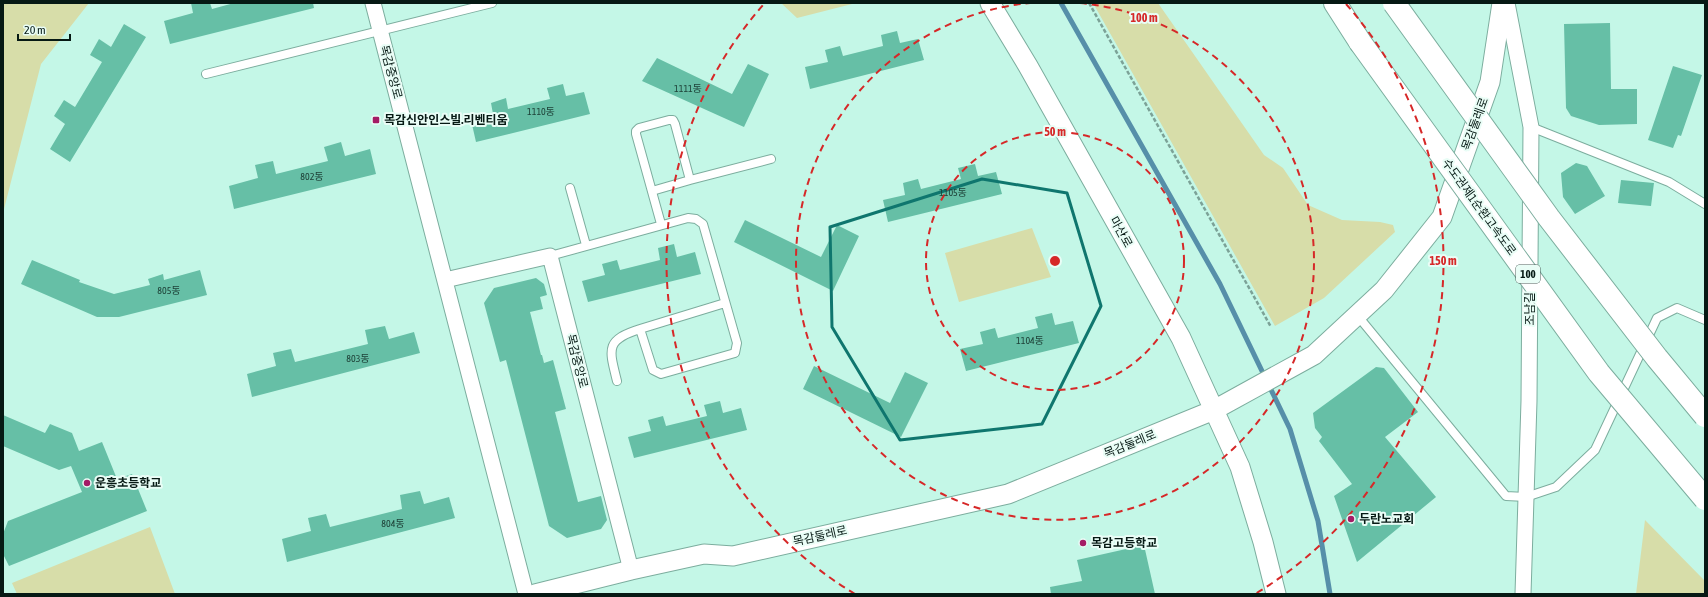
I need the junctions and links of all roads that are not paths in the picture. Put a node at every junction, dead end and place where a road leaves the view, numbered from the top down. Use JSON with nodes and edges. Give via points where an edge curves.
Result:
{"nodes":[{"id":1,"x":373,"y":3,"type":"edge"},
{"id":2,"x":492,"y":3,"type":"edge"},
{"id":3,"x":990,"y":3,"type":"edge"},
{"id":4,"x":1335,"y":3,"type":"edge"},
{"id":5,"x":1394,"y":3,"type":"edge"},
{"id":6,"x":1502,"y":3,"type":"edge"},
{"id":7,"x":1507,"y":3,"type":"edge"},
{"id":8,"x":380,"y":31,"type":"junction"},
{"id":9,"x":206,"y":74,"type":"dead end"},
{"id":10,"x":1531,"y":127,"type":"junction"},
{"id":11,"x":771,"y":159,"type":"dead end"},
{"id":12,"x":690,"y":180,"type":"junction"},
{"id":13,"x":570,"y":188,"type":"dead end"},
{"id":14,"x":652,"y":191,"type":"junction"},
{"id":15,"x":1705,"y":204,"type":"edge"},
{"id":16,"x":661,"y":224,"type":"junction"},
{"id":17,"x":586,"y":245,"type":"junction"},
{"id":18,"x":550,"y":256,"type":"junction"},
{"id":19,"x":445,"y":280,"type":"junction"},
{"id":20,"x":725,"y":304,"type":"junction"},
{"id":21,"x":1357,"y":315,"type":"junction"},
{"id":22,"x":1705,"y":320,"type":"edge"},
{"id":23,"x":640,"y":329,"type":"junction"},
{"id":24,"x":617,"y":381,"type":"dead end"},
{"id":25,"x":1214,"y":410,"type":"junction"},
{"id":26,"x":1705,"y":416,"type":"edge"},
{"id":27,"x":1526,"y":497,"type":"junction"},
{"id":28,"x":1705,"y":499,"type":"edge"},
{"id":29,"x":631,"y":570,"type":"junction"},
{"id":30,"x":526,"y":594,"type":"edge"},
{"id":31,"x":535,"y":594,"type":"edge"},
{"id":32,"x":1276,"y":594,"type":"edge"},
{"id":33,"x":1523,"y":594,"type":"edge"}],
"edges":[{"from":1,"to":8,"type":"street","name":"목감중앙로"},
{"from":2,"to":8,"type":"lane"},
{"from":3,"to":25,"type":"street","name":"마산로","via":[[1181,338]]},
{"from":4,"to":28,"type":"highway","name":"수도권제1순환고속도로","number":"100","bridge":true,"via":[[1360,42],[1599,373]]},
{"from":5,"to":26,"type":"highway","bridge":true,"via":[[1548,218]]},
{"from":6,"to":21,"type":"street","name":"목감둘레로","via":[[1490,82],[1442,217],[1384,290]]},
{"from":7,"to":10,"type":"street","name":"조남길"},
{"from":8,"to":9,"type":"lane"},
{"from":8,"to":19,"type":"street","name":"목감중앙로"},
{"from":10,"to":15,"type":"lane","via":[[1669,182]]},
{"from":10,"to":27,"type":"street","name":"조남길"},
{"from":11,"to":12,"type":"lane"},
{"from":12,"to":14,"type":"lane"},
{"from":12,"to":14,"type":"lane","via":[[673,120],[639,128],[636,134]]},
{"from":13,"to":17,"type":"lane"},
{"from":14,"to":16,"type":"lane"},
{"from":16,"to":17,"type":"lane"},
{"from":16,"to":20,"type":"lane","via":[[688,218],[696,219],[703,224]]},
{"from":17,"to":18,"type":"lane"},
{"from":18,"to":19,"type":"street"},
{"from":18,"to":29,"type":"street","name":"목감중앙로"},
{"from":19,"to":30,"type":"street","name":"목감중앙로"},
{"from":20,"to":23,"type":"lane"},
{"from":20,"to":23,"type":"lane","via":[[737,343],[735,353],[661,374],[653,370]]},
{"from":21,"to":25,"type":"street","name":"목감둘레로","via":[[1314,355]]},
{"from":21,"to":27,"type":"lane","via":[[1506,496]]},
{"from":22,"to":27,"type":"lane","via":[[1677,308],[1657,318],[1595,450],[1556,487]]},
{"from":23,"to":24,"type":"lane","via":[[623,334],[614,343],[611,357]]},
{"from":25,"to":29,"type":"street","name":"목감둘레로","via":[[1008,494],[733,556],[704,554]]},
{"from":25,"to":32,"type":"street","name":"마산로","via":[[1240,467]]},
{"from":27,"to":33,"type":"street","name":"조남길"},
{"from":29,"to":31,"type":"street","name":"목감둘레로"}]}
